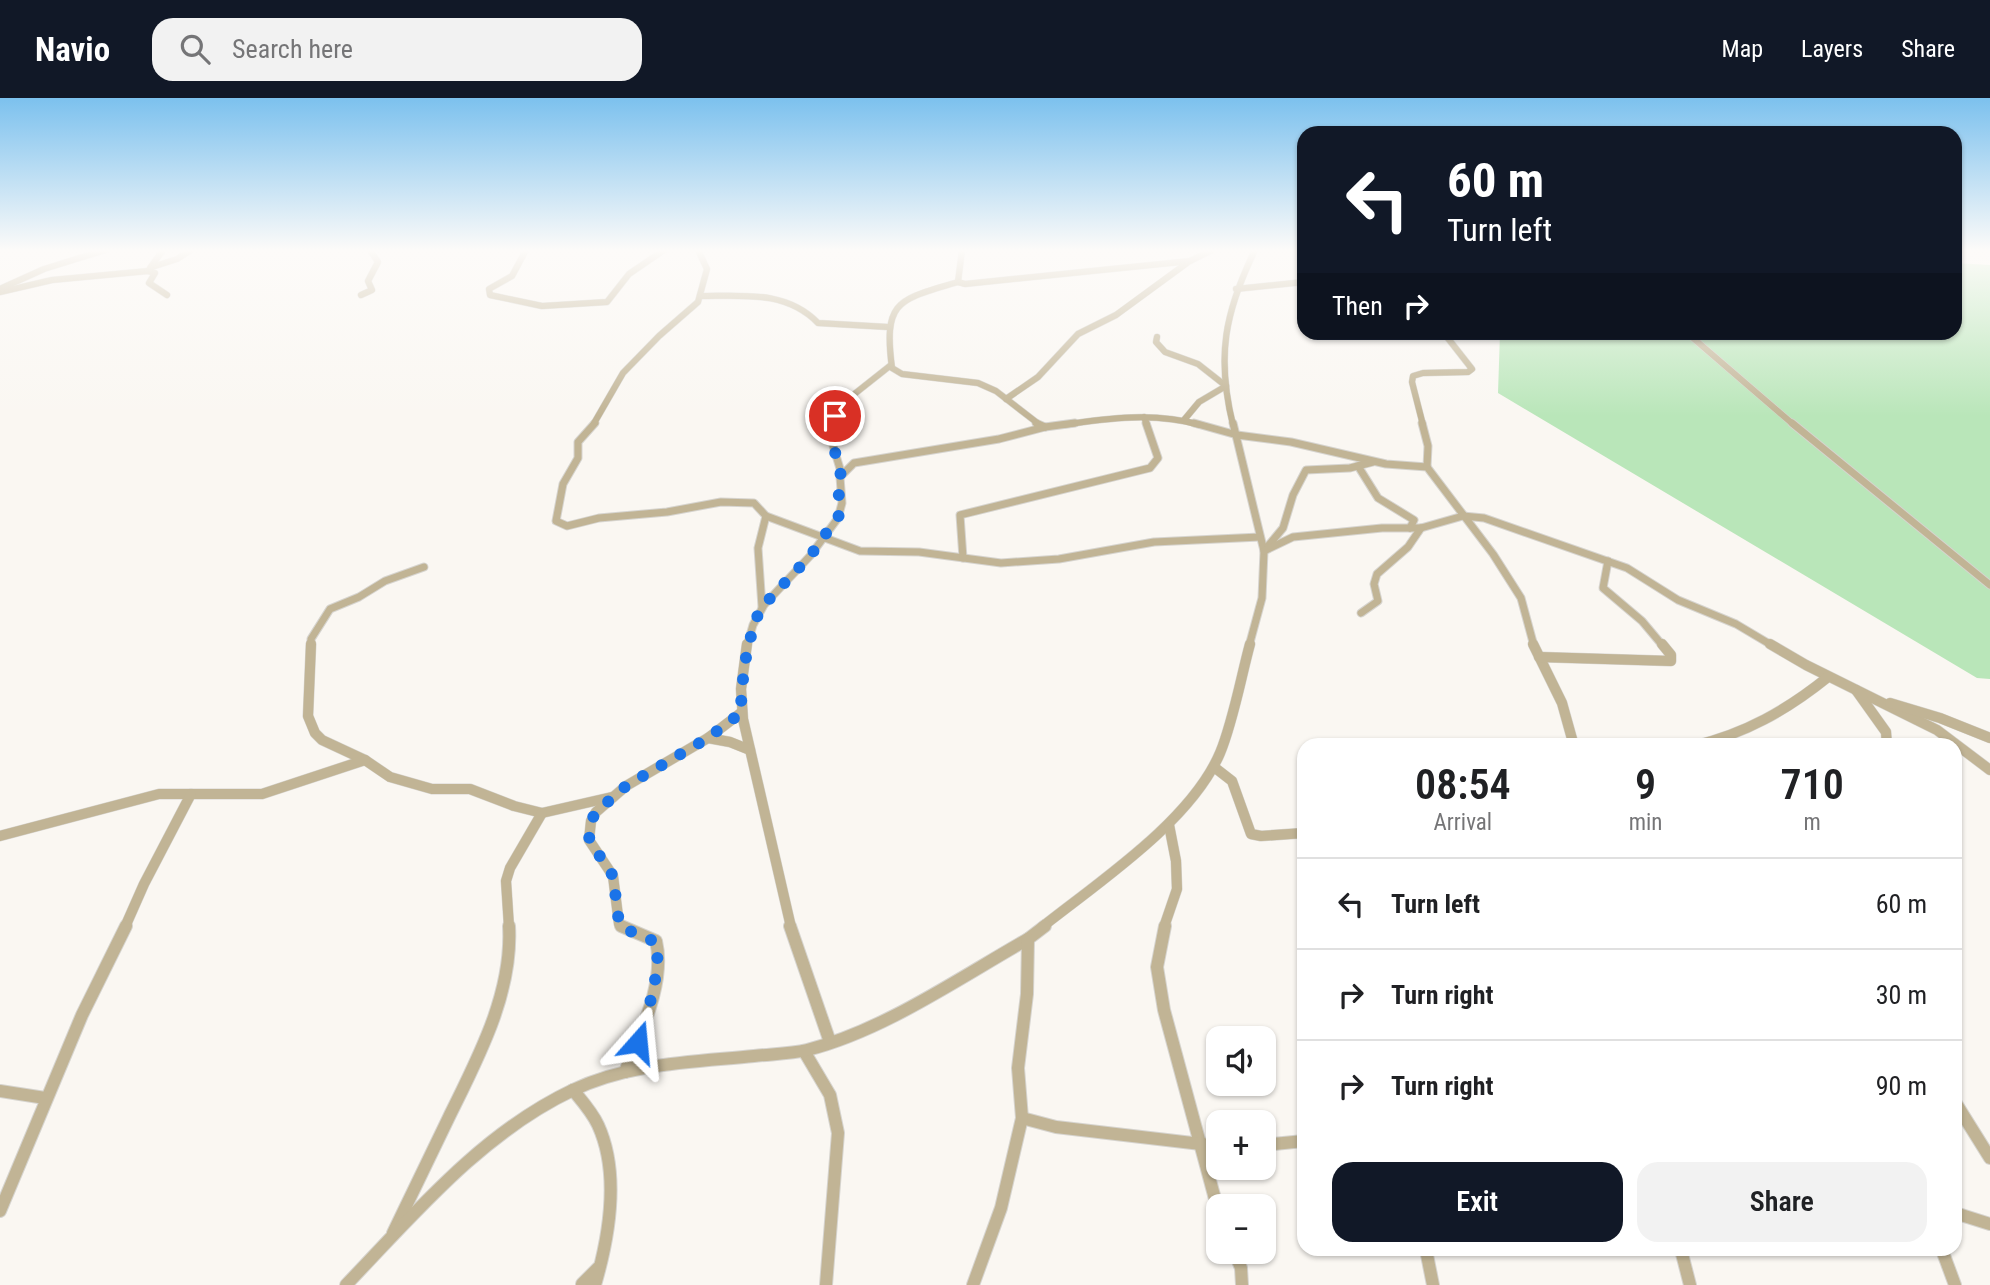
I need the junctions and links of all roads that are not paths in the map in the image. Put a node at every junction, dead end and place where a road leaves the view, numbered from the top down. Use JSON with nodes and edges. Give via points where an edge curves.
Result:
{"nodes":[{"id":1,"x":694,"y":305,"type":"edge"},
{"id":2,"x":793,"y":305,"type":"edge"},
{"id":3,"x":900,"y":305,"type":"edge"},
{"id":4,"x":1128,"y":305,"type":"edge"},
{"id":5,"x":1232,"y":305,"type":"edge"},
{"id":6,"x":888,"y":327,"type":"junction"},
{"id":7,"x":1157,"y":337,"type":"dead end"},
{"id":8,"x":1449,"y":340,"type":"edge"},
{"id":9,"x":1695,"y":340,"type":"edge"},
{"id":10,"x":891,"y":365,"type":"junction"},
{"id":11,"x":1226,"y":386,"type":"junction"},
{"id":12,"x":1006,"y":399,"type":"junction"},
{"id":13,"x":1144,"y":417,"type":"junction"},
{"id":14,"x":1184,"y":420,"type":"junction"},
{"id":15,"x":1045,"y":427,"type":"junction"},
{"id":16,"x":1237,"y":435,"type":"junction"},
{"id":17,"x":1375,"y":462,"type":"junction"},
{"id":18,"x":1358,"y":466,"type":"junction"},
{"id":19,"x":1427,"y":467,"type":"junction"},
{"id":20,"x":841,"y":472,"type":"junction"},
{"id":21,"x":1446,"y":491,"type":"junction"},
{"id":22,"x":765,"y":516,"type":"junction"},
{"id":23,"x":1463,"y":516,"type":"junction"},
{"id":24,"x":1484,"y":518,"type":"junction"},
{"id":25,"x":1410,"y":528,"type":"junction"},
{"id":26,"x":1421,"y":528,"type":"junction"},
{"id":27,"x":821,"y":537,"type":"junction"},
{"id":28,"x":1260,"y":537,"type":"junction"},
{"id":29,"x":1264,"y":551,"type":"junction"},
{"id":30,"x":963,"y":558,"type":"junction"},
{"id":31,"x":1608,"y":561,"type":"junction"},
{"id":32,"x":424,"y":567,"type":"dead end"},
{"id":33,"x":1990,"y":585,"type":"edge"},
{"id":34,"x":762,"y":607,"type":"junction"},
{"id":35,"x":1361,"y":613,"type":"dead end"},
{"id":36,"x":1539,"y":657,"type":"junction"},
{"id":37,"x":1828,"y":677,"type":"junction"},
{"id":38,"x":1855,"y":689,"type":"junction"},
{"id":39,"x":1874,"y":699,"type":"junction"},
{"id":40,"x":742,"y":712,"type":"junction"},
{"id":41,"x":708,"y":738,"type":"junction"},
{"id":42,"x":1572,"y":738,"type":"edge"},
{"id":43,"x":1728,"y":738,"type":"edge"},
{"id":44,"x":1886,"y":738,"type":"edge"},
{"id":45,"x":1948,"y":738,"type":"edge"},
{"id":46,"x":1990,"y":738,"type":"edge"},
{"id":47,"x":1962,"y":749,"type":"edge"},
{"id":48,"x":750,"y":750,"type":"junction"},
{"id":49,"x":365,"y":760,"type":"junction"},
{"id":50,"x":1214,"y":766,"type":"junction"},
{"id":51,"x":1990,"y":770,"type":"edge"},
{"id":52,"x":191,"y":794,"type":"junction"},
{"id":53,"x":612,"y":797,"type":"junction"},
{"id":54,"x":542,"y":813,"type":"junction"},
{"id":55,"x":1169,"y":825,"type":"junction"},
{"id":56,"x":1297,"y":833,"type":"edge"},
{"id":57,"x":0,"y":836,"type":"edge"},
{"id":58,"x":1028,"y":939,"type":"junction"},
{"id":59,"x":831,"y":1042,"type":"junction"},
{"id":60,"x":804,"y":1051,"type":"junction"},
{"id":61,"x":625,"y":1072,"type":"junction"},
{"id":62,"x":573,"y":1090,"type":"junction"},
{"id":63,"x":0,"y":1091,"type":"edge"},
{"id":64,"x":45,"y":1098,"type":"junction"},
{"id":65,"x":1962,"y":1113,"type":"edge"},
{"id":66,"x":1022,"y":1118,"type":"junction"},
{"id":67,"x":1297,"y":1142,"type":"edge"},
{"id":68,"x":1276,"y":1143,"type":"edge"},
{"id":69,"x":1202,"y":1145,"type":"junction"},
{"id":70,"x":1206,"y":1145,"type":"edge"},
{"id":71,"x":1990,"y":1158,"type":"edge"},
{"id":72,"x":1214,"y":1194,"type":"edge"},
{"id":73,"x":0,"y":1211,"type":"edge"},
{"id":74,"x":1962,"y":1213,"type":"edge"},
{"id":75,"x":1990,"y":1224,"type":"edge"},
{"id":76,"x":389,"y":1241,"type":"junction"},
{"id":77,"x":1427,"y":1256,"type":"edge"},
{"id":78,"x":1683,"y":1256,"type":"edge"},
{"id":79,"x":1944,"y":1256,"type":"edge"},
{"id":80,"x":1239,"y":1264,"type":"edge"},
{"id":81,"x":346,"y":1285,"type":"edge"},
{"id":82,"x":582,"y":1285,"type":"edge"},
{"id":83,"x":826,"y":1285,"type":"edge"},
{"id":84,"x":973,"y":1285,"type":"edge"},
{"id":85,"x":1242,"y":1285,"type":"edge"},
{"id":86,"x":1433,"y":1285,"type":"edge"},
{"id":87,"x":1690,"y":1285,"type":"edge"},
{"id":88,"x":1955,"y":1285,"type":"edge"}],
"edges":[{"from":1,"to":22,"type":"street","via":[[624,373],[601,415],[578,442],[578,458],[563,484],[556,521],[567,526],[731,500],[754,503]]},
{"from":2,"to":6,"type":"street","via":[[812,313],[818,323]]},
{"from":3,"to":6,"type":"street"},
{"from":4,"to":12,"type":"street","via":[[1078,334],[1038,377]]},
{"from":5,"to":11,"type":"street","via":[[1226,332]]},
{"from":6,"to":10,"type":"street"},
{"from":7,"to":11,"type":"street","via":[[1165,352],[1198,364]]},
{"from":8,"to":19,"type":"street","via":[[1472,369],[1413,376],[1429,446]]},
{"from":9,"to":33,"type":"street"},
{"from":10,"to":12,"type":"street","via":[[902,374],[985,386]]},
{"from":10,"to":20,"type":"street","via":[[835,414],[832,444]]},
{"from":11,"to":14,"type":"street","via":[[1199,402]]},
{"from":11,"to":16,"type":"street"},
{"from":12,"to":15,"type":"street"},
{"from":13,"to":14,"type":"street"},
{"from":13,"to":15,"type":"street"},
{"from":13,"to":30,"type":"street","via":[[1158,458],[1153,466],[960,515]]},
{"from":14,"to":16,"type":"street"},
{"from":15,"to":20,"type":"street","via":[[862,460]]},
{"from":16,"to":17,"type":"street"},
{"from":16,"to":28,"type":"street"},
{"from":17,"to":18,"type":"street"},
{"from":17,"to":19,"type":"street"},
{"from":18,"to":25,"type":"street","via":[[1370,492],[1409,515],[1413,520]]},
{"from":18,"to":29,"type":"street","via":[[1307,470],[1283,528]]},
{"from":19,"to":21,"type":"street"},
{"from":20,"to":27,"type":"street","via":[[840,514]]},
{"from":21,"to":23,"type":"street"},
{"from":21,"to":24,"type":"street"},
{"from":22,"to":27,"type":"street"},
{"from":22,"to":34,"type":"street","via":[[758,548]]},
{"from":23,"to":24,"type":"street"},
{"from":23,"to":26,"type":"street"},
{"from":23,"to":36,"type":"street","via":[[1521,598]]},
{"from":24,"to":31,"type":"street"},
{"from":25,"to":26,"type":"street"},
{"from":25,"to":29,"type":"street","via":[[1293,537]]},
{"from":26,"to":35,"type":"street","via":[[1408,547],[1377,574],[1378,601]]},
{"from":27,"to":30,"type":"street","via":[[860,551]]},
{"from":27,"to":34,"type":"street","via":[[810,556]]},
{"from":28,"to":29,"type":"street"},
{"from":28,"to":30,"type":"street","via":[[1162,541],[1011,563]]},
{"from":29,"to":50,"type":"street","via":[[1262,598]]},
{"from":31,"to":36,"type":"street","via":[[1603,588],[1642,621],[1671,655],[1671,661]]},
{"from":31,"to":37,"type":"street","via":[[1632,570],[1678,600],[1744,628]]},
{"from":32,"to":49,"type":"street","via":[[330,609],[311,639],[310,724],[322,740]]},
{"from":34,"to":40,"type":"street","via":[[749,637]]},
{"from":36,"to":42,"type":"street","via":[[1562,703]]},
{"from":37,"to":38,"type":"street"},
{"from":37,"to":43,"type":"street","via":[[1806,695]]},
{"from":38,"to":39,"type":"street"},
{"from":38,"to":44,"type":"street"},
{"from":39,"to":45,"type":"street"},
{"from":39,"to":46,"type":"street"},
{"from":40,"to":41,"type":"street"},
{"from":40,"to":48,"type":"street"},
{"from":41,"to":48,"type":"street"},
{"from":41,"to":53,"type":"street"},
{"from":47,"to":51,"type":"street"},
{"from":48,"to":59,"type":"street","via":[[800,967]]},
{"from":49,"to":52,"type":"street","via":[[262,794]]},
{"from":49,"to":54,"type":"street","via":[[417,786],[470,789]]},
{"from":50,"to":55,"type":"street"},
{"from":50,"to":56,"type":"street","via":[[1232,782],[1251,834]]},
{"from":52,"to":57,"type":"street","via":[[159,794]]},
{"from":52,"to":64,"type":"street"},
{"from":53,"to":54,"type":"street"},
{"from":53,"to":61,"type":"street","via":[[591,821],[589,840],[613,876],[619,923],[656,942],[659,954],[644,1024]]},
{"from":54,"to":76,"type":"street","via":[[506,881],[510,948],[482,1050]]},
{"from":55,"to":58,"type":"street"},
{"from":55,"to":69,"type":"street","via":[[1177,889],[1160,939],[1157,967],[1164,1010]]},
{"from":58,"to":59,"type":"street","via":[[858,1035]]},
{"from":58,"to":66,"type":"street","via":[[1018,1068]]},
{"from":59,"to":60,"type":"street"},
{"from":60,"to":61,"type":"street"},
{"from":60,"to":83,"type":"street","via":[[830,1095],[838,1133]]},
{"from":61,"to":62,"type":"street"},
{"from":62,"to":76,"type":"street","via":[[485,1146]]},
{"from":62,"to":82,"type":"street","via":[[601,1133],[607,1191],[601,1265]]},
{"from":63,"to":64,"type":"street"},
{"from":64,"to":73,"type":"street"},
{"from":65,"to":71,"type":"street"},
{"from":66,"to":69,"type":"street","via":[[1056,1127]]},
{"from":66,"to":84,"type":"street","via":[[1001,1209]]},
{"from":67,"to":68,"type":"street"},
{"from":69,"to":70,"type":"street"},
{"from":69,"to":72,"type":"street"},
{"from":74,"to":75,"type":"street"},
{"from":76,"to":81,"type":"street"},
{"from":77,"to":86,"type":"street"},
{"from":78,"to":87,"type":"street"},
{"from":79,"to":88,"type":"street"},
{"from":80,"to":85,"type":"street"}]}
